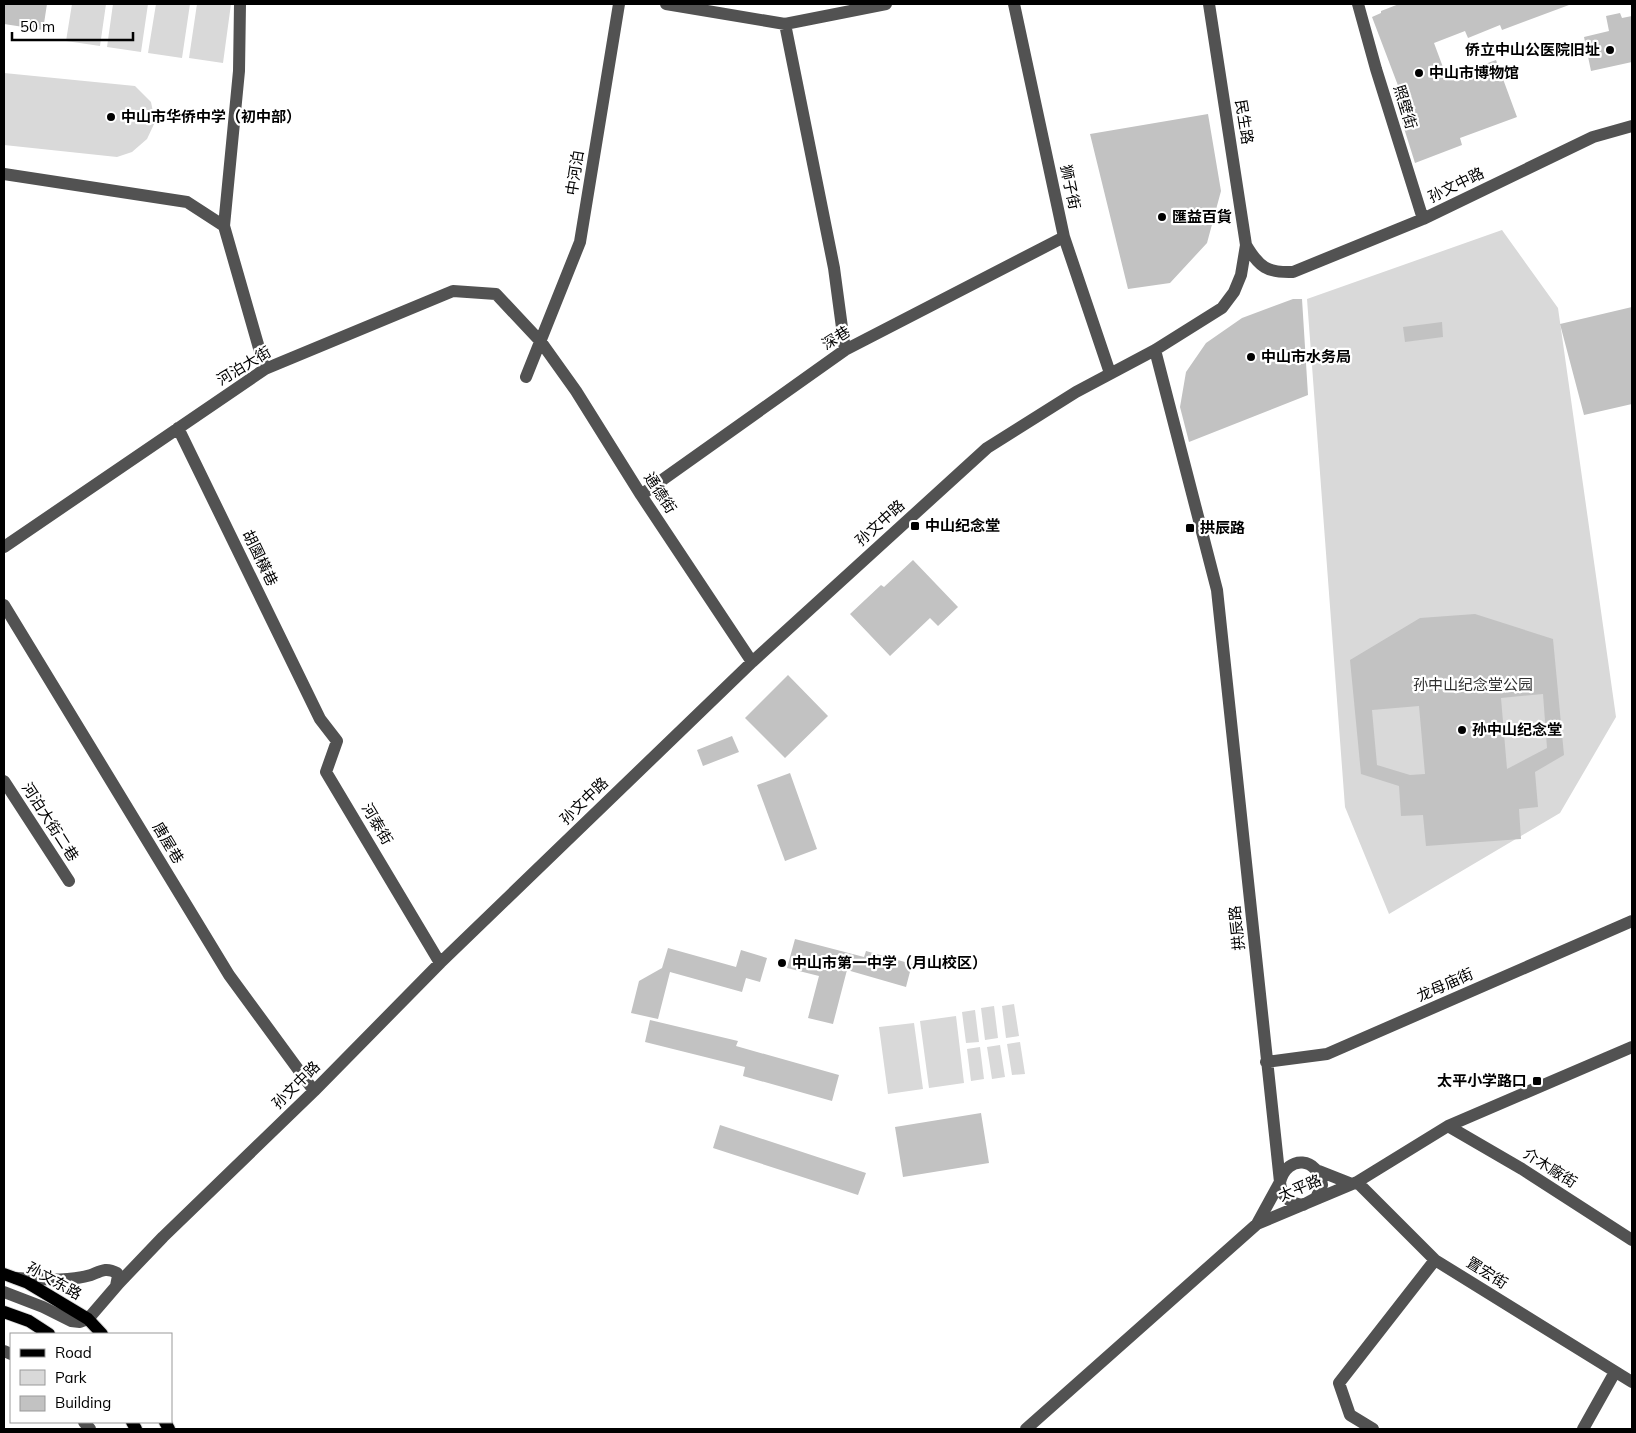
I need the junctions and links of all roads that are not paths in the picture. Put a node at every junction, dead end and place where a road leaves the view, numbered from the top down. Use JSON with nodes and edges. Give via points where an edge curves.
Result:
{"nodes":[{"id":1,"x":240,"y":4,"type":"edge"},
{"id":2,"x":619,"y":4,"type":"edge"},
{"id":3,"x":666,"y":4,"type":"edge"},
{"id":4,"x":886,"y":4,"type":"edge"},
{"id":5,"x":1014,"y":4,"type":"edge"},
{"id":6,"x":1209,"y":4,"type":"edge"},
{"id":7,"x":1358,"y":4,"type":"edge"},
{"id":8,"x":784,"y":24,"type":"junction"},
{"id":9,"x":1632,"y":126,"type":"edge"},
{"id":10,"x":4,"y":174,"type":"edge"},
{"id":11,"x":1423,"y":219,"type":"junction"},
{"id":12,"x":224,"y":226,"type":"junction"},
{"id":13,"x":1064,"y":236,"type":"junction"},
{"id":14,"x":1246,"y":245,"type":"junction"},
{"id":15,"x":541,"y":342,"type":"junction"},
{"id":16,"x":845,"y":350,"type":"junction"},
{"id":17,"x":1155,"y":350,"type":"junction"},
{"id":18,"x":265,"y":368,"type":"junction"},
{"id":19,"x":1110,"y":373,"type":"junction"},
{"id":20,"x":526,"y":377,"type":"dead end"},
{"id":21,"x":178,"y":428,"type":"junction"},
{"id":22,"x":641,"y":494,"type":"junction"},
{"id":23,"x":4,"y":547,"type":"edge"},
{"id":24,"x":4,"y":605,"type":"edge"},
{"id":25,"x":752,"y":662,"type":"junction"},
{"id":26,"x":312,"y":702,"type":"joint"},
{"id":27,"x":4,"y":781,"type":"edge"},
{"id":28,"x":69,"y":881,"type":"dead end"},
{"id":29,"x":1632,"y":921,"type":"edge"},
{"id":30,"x":440,"y":962,"type":"junction"},
{"id":31,"x":1632,"y":1047,"type":"edge"},
{"id":32,"x":1266,"y":1062,"type":"junction"},
{"id":33,"x":314,"y":1091,"type":"junction"},
{"id":34,"x":1448,"y":1126,"type":"junction"},
{"id":35,"x":1276,"y":1146,"type":"junction"},
{"id":36,"x":1292,"y":1164,"type":"junction"},
{"id":37,"x":1318,"y":1171,"type":"junction"},
{"id":38,"x":1280,"y":1182,"type":"junction"},
{"id":39,"x":1355,"y":1183,"type":"junction"},
{"id":40,"x":1316,"y":1198,"type":"junction"},
{"id":41,"x":1303,"y":1205,"type":"junction"},
{"id":42,"x":1257,"y":1224,"type":"junction"},
{"id":43,"x":1632,"y":1240,"type":"edge"},
{"id":44,"x":1435,"y":1260,"type":"junction"},
{"id":45,"x":9,"y":1276,"type":"edge"},
{"id":46,"x":116,"y":1286,"type":"junction"},
{"id":47,"x":4,"y":1292,"type":"edge"},
{"id":48,"x":4,"y":1312,"type":"edge"},
{"id":49,"x":88,"y":1319,"type":"junction"},
{"id":50,"x":48,"y":1333,"type":"edge"},
{"id":51,"x":101,"y":1333,"type":"edge"},
{"id":52,"x":1615,"y":1372,"type":"junction"},
{"id":53,"x":1632,"y":1382,"type":"edge"},
{"id":54,"x":1026,"y":1429,"type":"edge"},
{"id":55,"x":1373,"y":1429,"type":"edge"},
{"id":56,"x":1583,"y":1429,"type":"edge"}],
"edges":[{"from":1,"to":12,"type":"street","via":[[239,71]]},
{"from":2,"to":15,"type":"street","name":"中河泊","via":[[580,242]]},
{"from":3,"to":8,"type":"street"},
{"from":4,"to":8,"type":"street"},
{"from":5,"to":13,"type":"street","name":"狮子街"},
{"from":6,"to":14,"type":"street","name":"民生路"},
{"from":7,"to":11,"type":"street","name":"照壁街"},
{"from":8,"to":16,"type":"street","via":[[834,268]]},
{"from":9,"to":11,"type":"street","name":"孙文中路","via":[[1593,137]]},
{"from":10,"to":12,"type":"street","via":[[187,202]]},
{"from":11,"to":14,"type":"street","name":"孙文中路","via":[[1293,272],[1271,271],[1253,257]]},
{"from":12,"to":18,"type":"street"},
{"from":13,"to":16,"type":"street","name":"深巷"},
{"from":13,"to":19,"type":"street","name":"狮子街"},
{"from":14,"to":17,"type":"street","name":"孙文中路","via":[[1241,275],[1222,308]]},
{"from":15,"to":18,"type":"street","name":"河泊大街","via":[[496,294],[453,290]]},
{"from":15,"to":20,"type":"street","name":"中河泊"},
{"from":15,"to":22,"type":"street","name":"通德街"},
{"from":16,"to":22,"type":"street","name":"深巷"},
{"from":17,"to":19,"type":"street","name":"孙文中路"},
{"from":17,"to":32,"type":"street","name":"拱辰路","via":[[1216,590]]},
{"from":18,"to":21,"type":"street","name":"河泊大街"},
{"from":19,"to":25,"type":"street","name":"孙文中路","via":[[987,448]]},
{"from":21,"to":23,"type":"street","name":"河泊大街"},
{"from":21,"to":26,"type":"street","name":"胡園橫巷"},
{"from":22,"to":25,"type":"street","name":"通德街"},
{"from":24,"to":33,"type":"street","name":"唐屋巷","via":[[229,975]]},
{"from":25,"to":30,"type":"street","name":"孙文中路"},
{"from":26,"to":30,"type":"street","name":"河泰街","via":[[337,741],[326,772]]},
{"from":27,"to":28,"type":"street","name":"河泊大街二巷"},
{"from":29,"to":32,"type":"street","name":"龙母庙街","via":[[1327,1054]]},
{"from":30,"to":33,"type":"street","name":"孙文中路"},
{"from":31,"to":34,"type":"street","name":"太平路"},
{"from":32,"to":35,"type":"street","name":"拱辰路"},
{"from":33,"to":46,"type":"street","name":"孙文中路","via":[[163,1236]]},
{"from":34,"to":39,"type":"street","name":"太平路"},
{"from":34,"to":43,"type":"street","name":"介木廠街"},
{"from":35,"to":36,"type":"street","via":[[1284,1160]]},
{"from":35,"to":38,"type":"street","name":"拱辰路"},
{"from":36,"to":37,"type":"street","via":[[1306,1163]]},
{"from":36,"to":38,"type":"street","via":[[1286,1168]]},
{"from":37,"to":39,"type":"street"},
{"from":37,"to":40,"type":"street","via":[[1322,1185]]},
{"from":38,"to":41,"type":"street","via":[[1289,1201]]},
{"from":38,"to":42,"type":"street"},
{"from":39,"to":40,"type":"street","name":"太平路"},
{"from":39,"to":44,"type":"street","name":"置宏街"},
{"from":40,"to":41,"type":"street","name":"太平路"},
{"from":41,"to":42,"type":"street","name":"太平路"},
{"from":42,"to":54,"type":"street","name":"太平路"},
{"from":44,"to":52,"type":"street","name":"置宏街"},
{"from":44,"to":55,"type":"street","via":[[1339,1383],[1350,1415]]},
{"from":45,"to":46,"type":"street","via":[[64,1278],[108,1269],[117,1273]]},
{"from":45,"to":49,"type":"main road","name":"孙文东路","via":[[28,1283]]},
{"from":46,"to":49,"type":"street","name":"孙文中路"},
{"from":47,"to":49,"type":"street","via":[[71,1321]]},
{"from":48,"to":50,"type":"main road","via":[[29,1320]]},
{"from":49,"to":51,"type":"main road","name":"孙文东路"},
{"from":52,"to":53,"type":"street","name":"置宏街"},
{"from":52,"to":56,"type":"street"}]}
